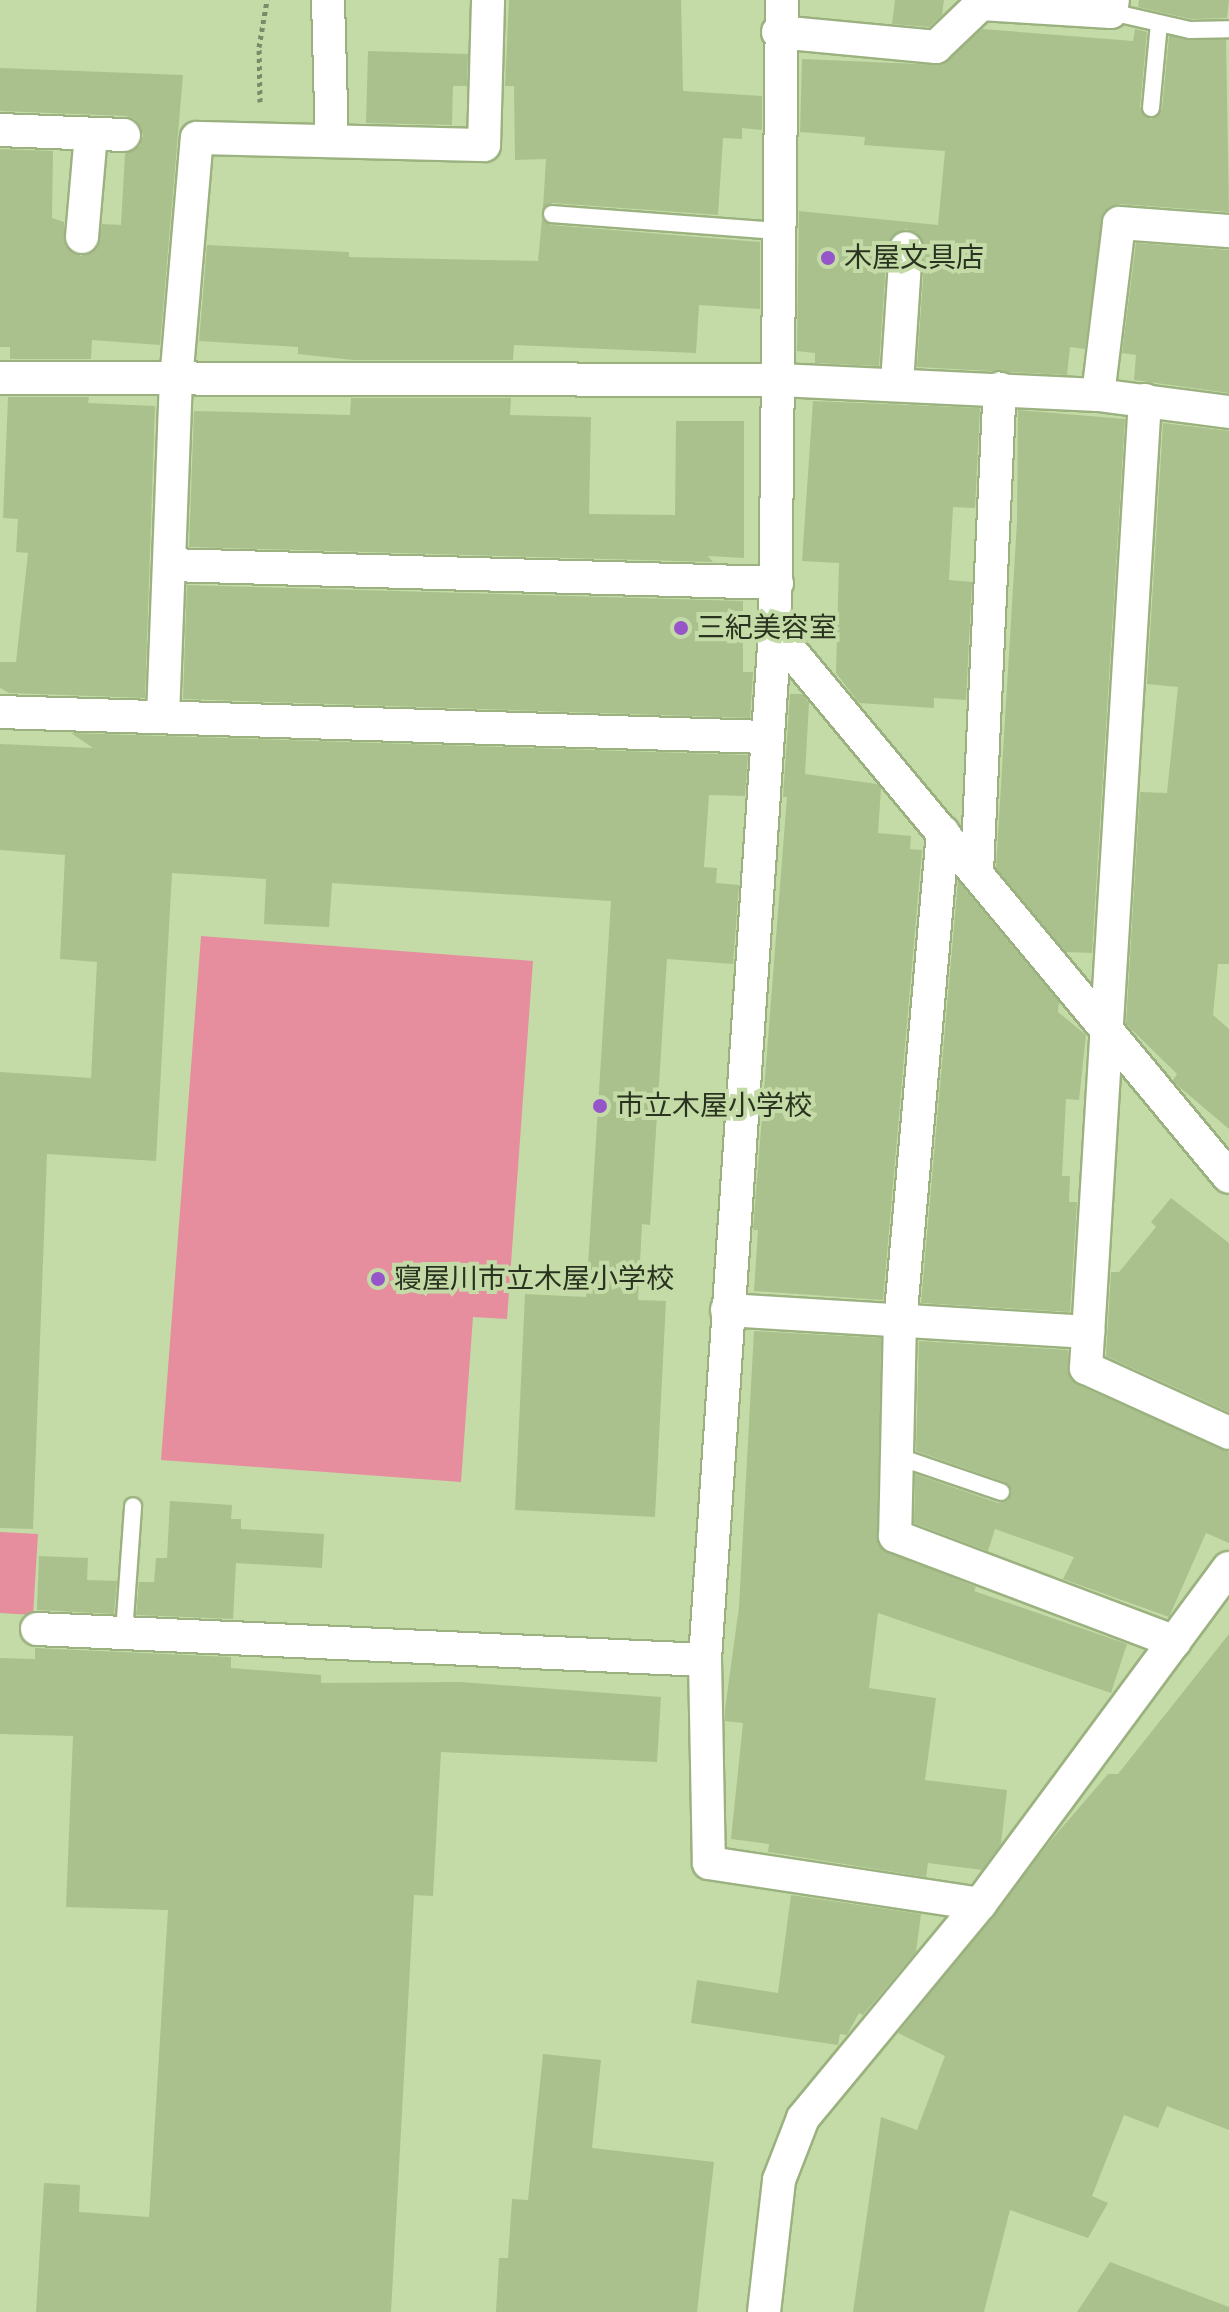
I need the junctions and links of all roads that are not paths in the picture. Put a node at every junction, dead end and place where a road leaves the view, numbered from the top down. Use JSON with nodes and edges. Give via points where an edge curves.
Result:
{"nodes":[{"id":1,"x":328,"y":0,"type":"edge"},
{"id":2,"x":488,"y":0,"type":"edge"},
{"id":3,"x":782,"y":0,"type":"edge"},
{"id":4,"x":1112,"y":6,"type":"edge"},
{"id":5,"x":1159,"y":23,"type":"junction"},
{"id":6,"x":1229,"y":29,"type":"edge"},
{"id":7,"x":778,"y":32,"type":"junction"},
{"id":8,"x":1151,"y":108,"type":"dead end"},
{"id":9,"x":0,"y":130,"type":"edge"},
{"id":10,"x":91,"y":134,"type":"junction"},
{"id":11,"x":124,"y":135,"type":"dead end"},
{"id":12,"x":332,"y":141,"type":"junction"},
{"id":13,"x":552,"y":214,"type":"dead end"},
{"id":14,"x":779,"y":231,"type":"junction"},
{"id":15,"x":1229,"y":231,"type":"edge"},
{"id":16,"x":82,"y":237,"type":"dead end"},
{"id":17,"x":906,"y":248,"type":"dead end"},
{"id":18,"x":0,"y":378,"type":"edge"},
{"id":19,"x":779,"y":380,"type":"junction"},
{"id":20,"x":176,"y":381,"type":"junction"},
{"id":21,"x":897,"y":383,"type":"junction"},
{"id":22,"x":1000,"y":389,"type":"junction"},
{"id":23,"x":1098,"y":395,"type":"junction"},
{"id":24,"x":1145,"y":400,"type":"junction"},
{"id":25,"x":1229,"y":412,"type":"edge"},
{"id":26,"x":170,"y":565,"type":"junction"},
{"id":27,"x":777,"y":583,"type":"junction"},
{"id":28,"x":775,"y":632,"type":"junction"},
{"id":29,"x":0,"y":712,"type":"edge"},
{"id":30,"x":163,"y":717,"type":"junction"},
{"id":31,"x":764,"y":737,"type":"junction"},
{"id":32,"x":943,"y":832,"type":"junction"},
{"id":33,"x":977,"y":871,"type":"junction"},
{"id":34,"x":1110,"y":1034,"type":"junction"},
{"id":35,"x":1229,"y":1177,"type":"edge"},
{"id":36,"x":727,"y":1310,"type":"junction"},
{"id":37,"x":900,"y":1320,"type":"junction"},
{"id":38,"x":1088,"y":1332,"type":"junction"},
{"id":39,"x":1229,"y":1433,"type":"edge"},
{"id":40,"x":896,"y":1456,"type":"junction"},
{"id":41,"x":1001,"y":1492,"type":"dead end"},
{"id":42,"x":133,"y":1506,"type":"dead end"},
{"id":43,"x":1229,"y":1568,"type":"edge"},
{"id":44,"x":37,"y":1629,"type":"dead end"},
{"id":45,"x":124,"y":1633,"type":"junction"},
{"id":46,"x":1175,"y":1642,"type":"junction"},
{"id":47,"x":705,"y":1660,"type":"junction"},
{"id":48,"x":980,"y":1904,"type":"junction"},
{"id":49,"x":764,"y":2312,"type":"edge"}],
"edges":[{"from":1,"to":12,"type":"street"},
{"from":2,"to":12,"type":"street","via":[[484,145]]},
{"from":3,"to":7,"type":"street"},
{"from":4,"to":5,"type":"lane"},
{"from":4,"to":7,"type":"street","via":[[981,4],[936,47]]},
{"from":5,"to":6,"type":"lane","via":[[1190,30]]},
{"from":5,"to":8,"type":"lane"},
{"from":7,"to":14,"type":"street"},
{"from":9,"to":10,"type":"street"},
{"from":10,"to":11,"type":"street"},
{"from":10,"to":16,"type":"street"},
{"from":12,"to":20,"type":"street","via":[[197,138]]},
{"from":13,"to":14,"type":"lane"},
{"from":14,"to":19,"type":"street"},
{"from":15,"to":23,"type":"street","via":[[1119,223]]},
{"from":17,"to":21,"type":"street"},
{"from":18,"to":20,"type":"street"},
{"from":19,"to":20,"type":"street"},
{"from":19,"to":21,"type":"street"},
{"from":19,"to":27,"type":"street"},
{"from":20,"to":26,"type":"street"},
{"from":21,"to":22,"type":"street"},
{"from":22,"to":23,"type":"street"},
{"from":22,"to":33,"type":"street"},
{"from":23,"to":24,"type":"street"},
{"from":24,"to":25,"type":"street"},
{"from":24,"to":34,"type":"street"},
{"from":26,"to":27,"type":"street"},
{"from":26,"to":30,"type":"street"},
{"from":27,"to":28,"type":"street"},
{"from":28,"to":31,"type":"street"},
{"from":28,"to":32,"type":"street"},
{"from":29,"to":30,"type":"street"},
{"from":30,"to":31,"type":"street"},
{"from":31,"to":36,"type":"street"},
{"from":32,"to":33,"type":"street"},
{"from":32,"to":37,"type":"street"},
{"from":33,"to":34,"type":"street"},
{"from":34,"to":35,"type":"street"},
{"from":34,"to":38,"type":"street"},
{"from":36,"to":37,"type":"street"},
{"from":36,"to":47,"type":"street"},
{"from":37,"to":38,"type":"street"},
{"from":37,"to":40,"type":"street"},
{"from":38,"to":39,"type":"street","via":[[1086,1368]]},
{"from":40,"to":41,"type":"lane"},
{"from":40,"to":46,"type":"street","via":[[895,1536]]},
{"from":42,"to":45,"type":"lane"},
{"from":43,"to":46,"type":"street"},
{"from":44,"to":45,"type":"street"},
{"from":45,"to":47,"type":"street"},
{"from":46,"to":48,"type":"street"},
{"from":47,"to":48,"type":"street","via":[[709,1863]]},
{"from":48,"to":49,"type":"street","via":[[803,2118],[779,2180]]}]}
